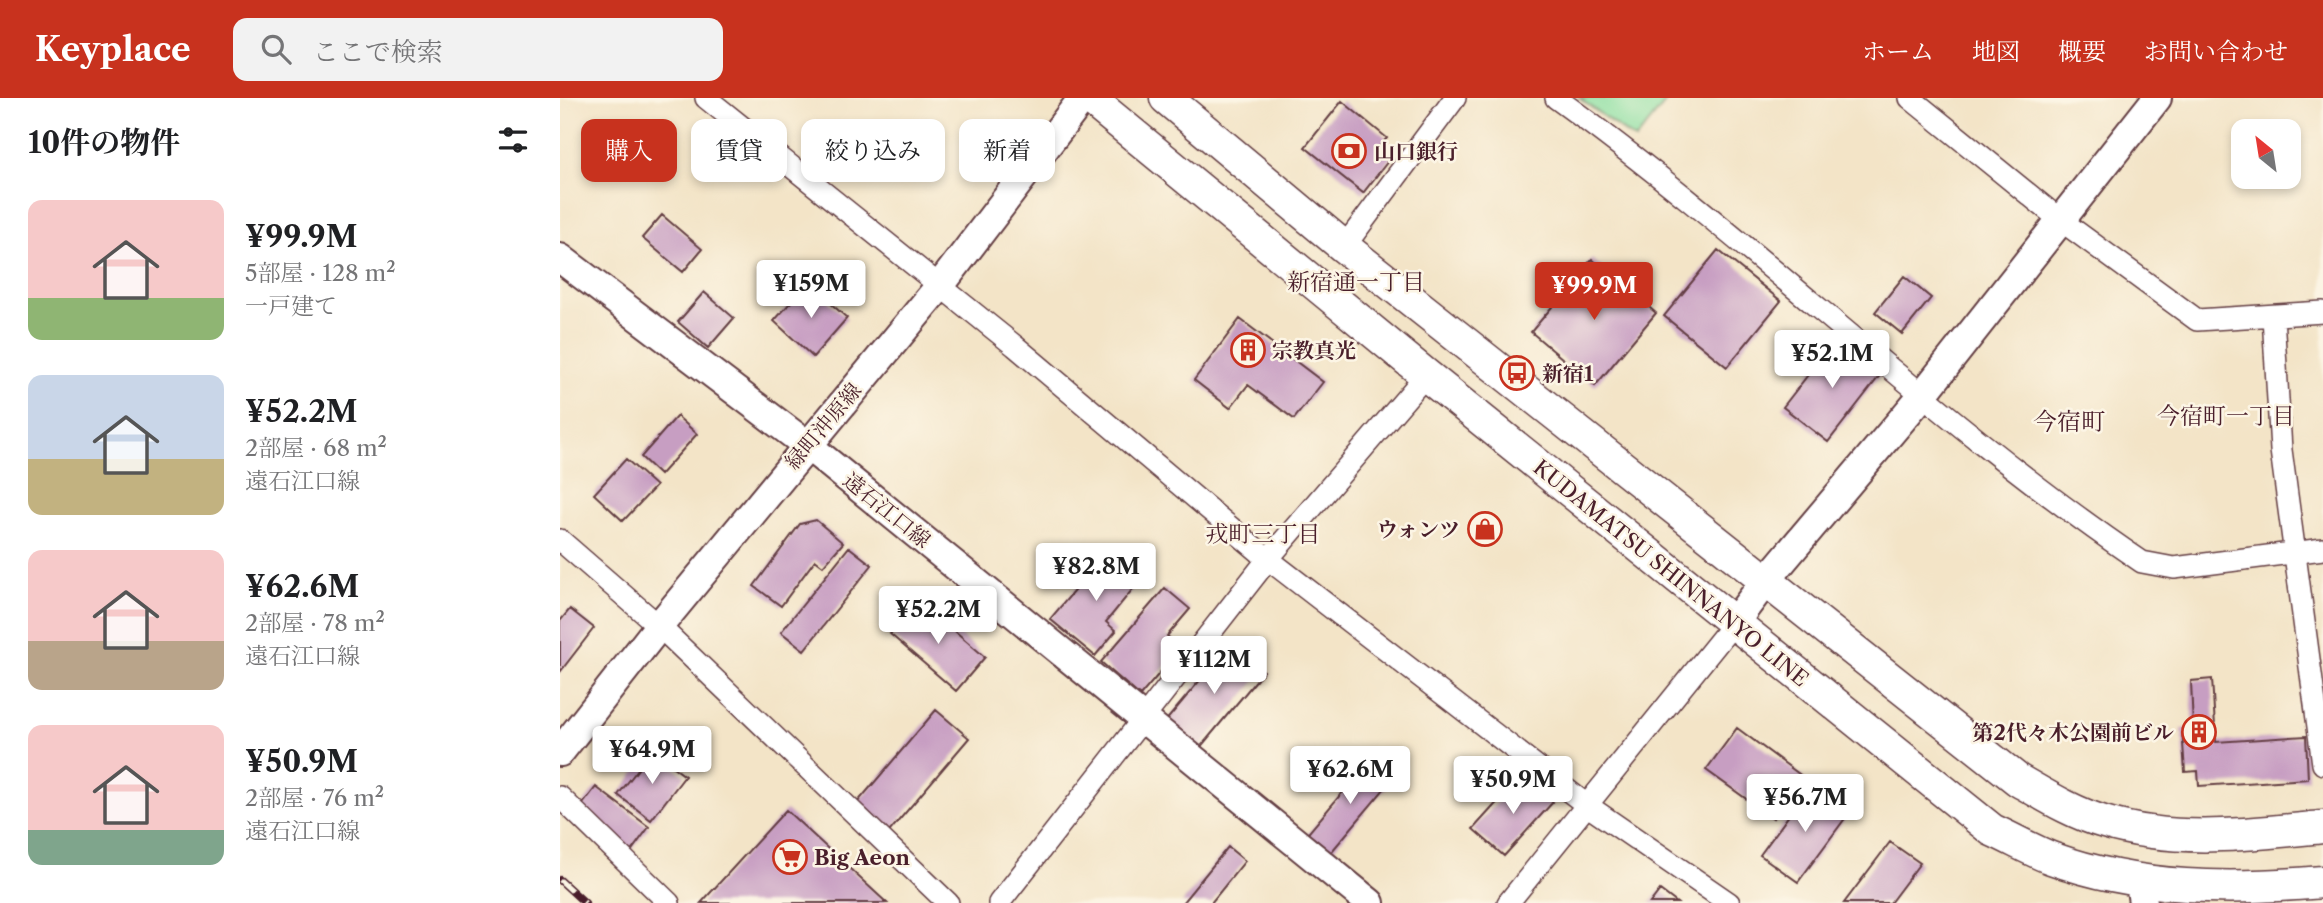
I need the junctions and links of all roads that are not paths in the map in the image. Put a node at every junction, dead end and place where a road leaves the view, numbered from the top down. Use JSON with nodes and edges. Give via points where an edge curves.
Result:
{"nodes":[{"id":1,"x":706,"y":98,"type":"edge"},
{"id":2,"x":1083,"y":98,"type":"edge"},
{"id":3,"x":1089,"y":98,"type":"edge"},
{"id":4,"x":1166,"y":98,"type":"edge"},
{"id":5,"x":1455,"y":98,"type":"edge"},
{"id":6,"x":1556,"y":98,"type":"edge"},
{"id":7,"x":1910,"y":98,"type":"edge"},
{"id":8,"x":2157,"y":98,"type":"edge"},
{"id":9,"x":2059,"y":219,"type":"junction"},
{"id":10,"x":1343,"y":247,"type":"junction"},
{"id":11,"x":560,"y":258,"type":"edge"},
{"id":12,"x":939,"y":287,"type":"junction"},
{"id":13,"x":2323,"y":312,"type":"edge"},
{"id":14,"x":2273,"y":316,"type":"junction"},
{"id":15,"x":1426,"y":376,"type":"junction"},
{"id":16,"x":1921,"y":397,"type":"junction"},
{"id":17,"x":807,"y":445,"type":"junction"},
{"id":18,"x":560,"y":540,"type":"edge"},
{"id":19,"x":2323,"y":549,"type":"edge"},
{"id":20,"x":2293,"y":552,"type":"junction"},
{"id":21,"x":1268,"y":559,"type":"junction"},
{"id":22,"x":1764,"y":583,"type":"junction"},
{"id":23,"x":1733,"y":624,"type":"junction"},
{"id":24,"x":659,"y":626,"type":"junction"},
{"id":25,"x":1143,"y":720,"type":"junction"},
{"id":26,"x":560,"y":752,"type":"edge"},
{"id":27,"x":2323,"y":764,"type":"edge"},
{"id":28,"x":560,"y":797,"type":"edge"},
{"id":29,"x":1588,"y":806,"type":"junction"},
{"id":30,"x":2323,"y":827,"type":"edge"},
{"id":31,"x":2323,"y":882,"type":"edge"},
{"id":32,"x":2141,"y":892,"type":"edge"},
{"id":33,"x":669,"y":903,"type":"edge"},
{"id":34,"x":948,"y":903,"type":"edge"},
{"id":35,"x":999,"y":903,"type":"edge"},
{"id":36,"x":1370,"y":903,"type":"edge"},
{"id":37,"x":1507,"y":903,"type":"edge"},
{"id":38,"x":1730,"y":903,"type":"edge"}],
"edges":[{"from":1,"to":12,"type":"street"},
{"from":2,"to":12,"type":"street","name":"緑町沖原線"},
{"from":3,"to":15,"type":"main road","name":"KUDAMATSU SHINNANYO LINE"},
{"from":4,"to":10,"type":"main road"},
{"from":5,"to":10,"type":"street"},
{"from":6,"to":16,"type":"street","via":[[1629,151]]},
{"from":7,"to":9,"type":"street"},
{"from":8,"to":9,"type":"street"},
{"from":9,"to":14,"type":"street","via":[[2197,320]]},
{"from":9,"to":16,"type":"street"},
{"from":10,"to":22,"type":"main road"},
{"from":11,"to":17,"type":"street","name":"遠石江口線"},
{"from":12,"to":17,"type":"street","name":"緑町沖原線"},
{"from":12,"to":21,"type":"street"},
{"from":13,"to":14,"type":"street"},
{"from":14,"to":20,"type":"street"},
{"from":15,"to":21,"type":"street"},
{"from":15,"to":23,"type":"main road","name":"KUDAMATSU SHINNANYO LINE"},
{"from":16,"to":20,"type":"street","via":[[2142,562],[2174,568]]},
{"from":16,"to":22,"type":"street"},
{"from":17,"to":24,"type":"street","name":"緑町沖原線"},
{"from":17,"to":25,"type":"street","name":"遠石江口線"},
{"from":18,"to":24,"type":"street"},
{"from":19,"to":20,"type":"street"},
{"from":20,"to":27,"type":"street"},
{"from":21,"to":25,"type":"street"},
{"from":21,"to":29,"type":"street"},
{"from":22,"to":23,"type":"street"},
{"from":22,"to":30,"type":"main road","via":[[2018,780],[2068,808],[2106,823],[2181,834],[2222,837]]},
{"from":23,"to":29,"type":"street"},
{"from":23,"to":32,"type":"main road","name":"KUDAMATSU SHINNANYO LINE","via":[[1992,830]]},
{"from":24,"to":26,"type":"street","name":"緑町沖原線"},
{"from":24,"to":34,"type":"street"},
{"from":25,"to":35,"type":"street"},
{"from":25,"to":36,"type":"street","name":"遠石江口線"},
{"from":28,"to":33,"type":"street"},
{"from":29,"to":37,"type":"street"},
{"from":29,"to":38,"type":"street"},
{"from":31,"to":32,"type":"main road","name":"KUDAMATSU SHINNANYO LINE"}]}
